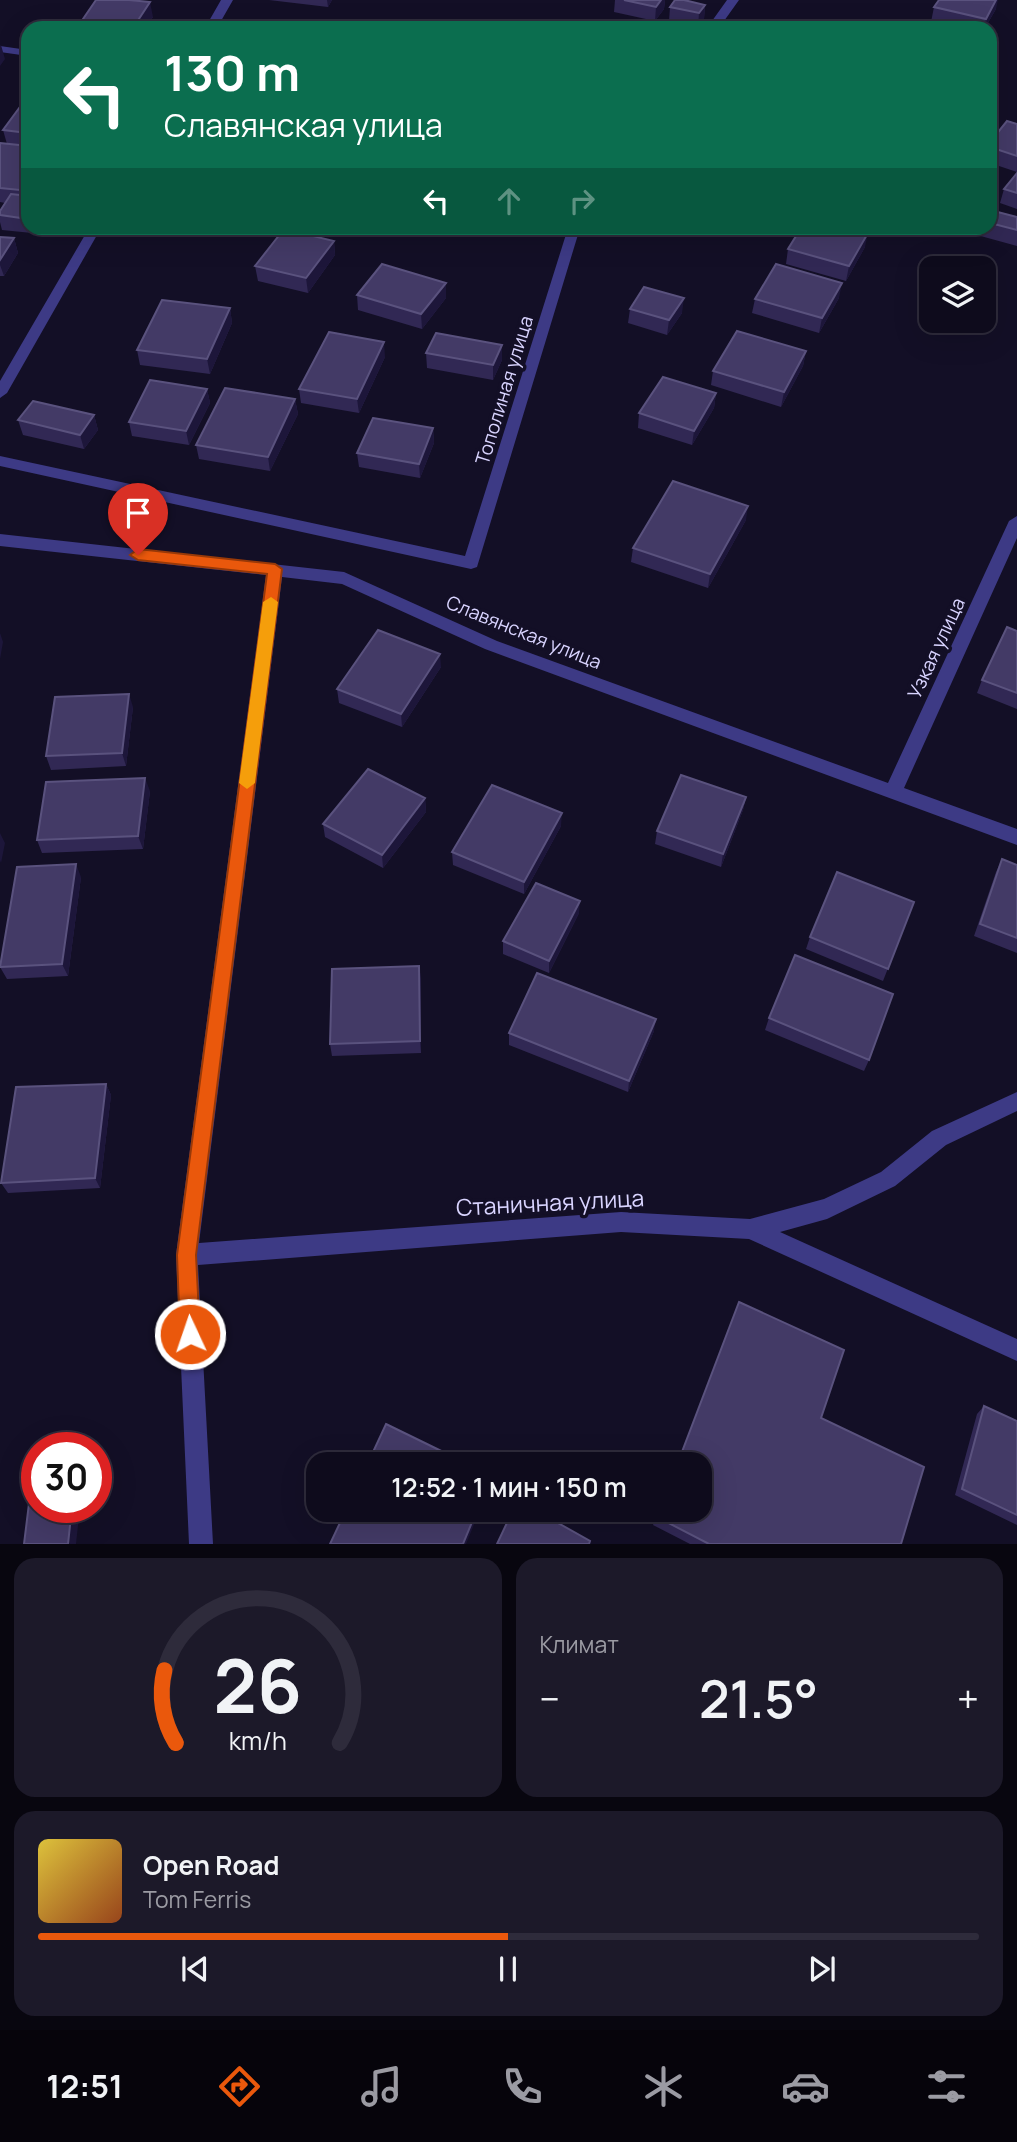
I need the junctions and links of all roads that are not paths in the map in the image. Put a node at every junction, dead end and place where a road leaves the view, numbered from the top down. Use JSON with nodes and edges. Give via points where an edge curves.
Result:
{"nodes":[{"id":1,"x":227,"y":0,"type":"edge"},
{"id":2,"x":733,"y":0,"type":"edge"},
{"id":3,"x":215,"y":21,"type":"edge"},
{"id":4,"x":718,"y":21,"type":"edge"},
{"id":5,"x":0,"y":49,"type":"edge"},
{"id":6,"x":21,"y":52,"type":"edge"},
{"id":7,"x":91,"y":235,"type":"edge"},
{"id":8,"x":572,"y":235,"type":"edge"},
{"id":9,"x":0,"y":393,"type":"edge"},
{"id":10,"x":0,"y":461,"type":"edge"},
{"id":11,"x":1017,"y":521,"type":"edge"},
{"id":12,"x":0,"y":540,"type":"edge"},
{"id":13,"x":275,"y":569,"type":"junction"},
{"id":14,"x":893,"y":792,"type":"junction"},
{"id":15,"x":1017,"y":837,"type":"edge"},
{"id":16,"x":1017,"y":1101,"type":"edge"},
{"id":17,"x":750,"y":1229,"type":"junction"},
{"id":18,"x":187,"y":1255,"type":"junction"},
{"id":19,"x":1017,"y":1350,"type":"edge"},
{"id":20,"x":201,"y":1544,"type":"edge"}],
"edges":[{"from":1,"to":3,"type":"street"},
{"from":2,"to":4,"type":"street"},
{"from":5,"to":6,"type":"street"},
{"from":7,"to":9,"type":"street"},
{"from":8,"to":10,"type":"street","name":"Тополиная улица","via":[[471,564]]},
{"from":11,"to":14,"type":"street","name":"Узкая улица"},
{"from":12,"to":13,"type":"street","name":"Славянская улица"},
{"from":13,"to":14,"type":"street","name":"Славянская улица","via":[[344,578],[491,645]]},
{"from":13,"to":18,"type":"street"},
{"from":14,"to":15,"type":"street","name":"Славянская улица"},
{"from":16,"to":17,"type":"street","via":[[939,1138],[888,1178],[827,1209]]},
{"from":17,"to":18,"type":"street","name":"Станичная улица","via":[[621,1222]]},
{"from":17,"to":19,"type":"street","name":"Станичная улица"},
{"from":18,"to":20,"type":"street"}]}
